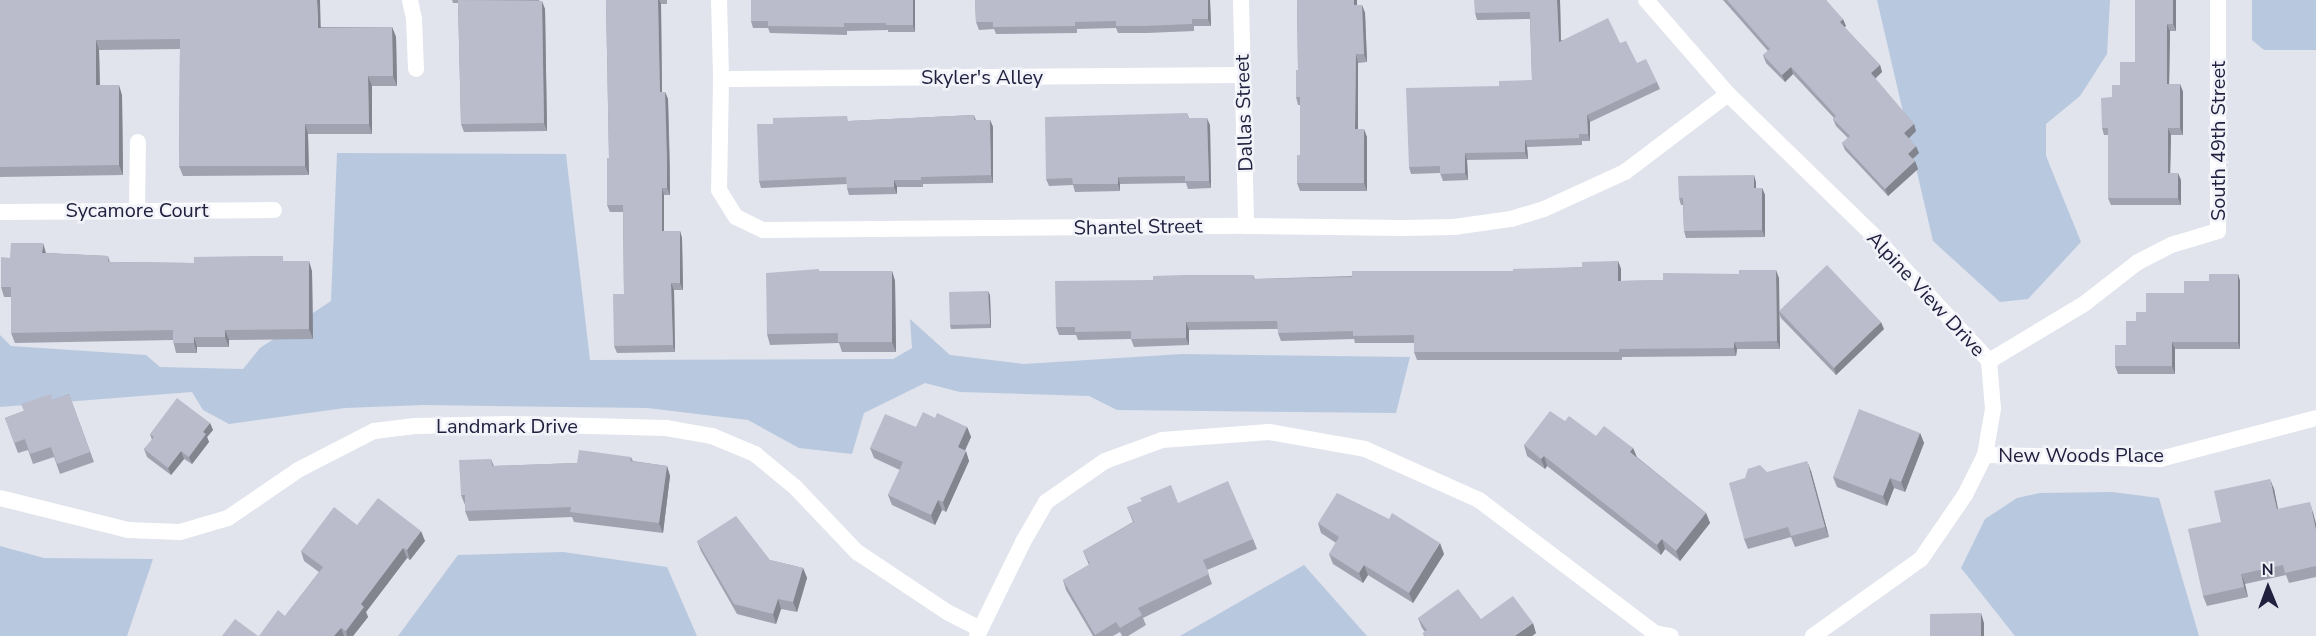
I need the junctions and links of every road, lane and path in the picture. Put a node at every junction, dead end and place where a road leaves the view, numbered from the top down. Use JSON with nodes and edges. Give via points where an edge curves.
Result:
{"nodes":[{"id":1,"x":410,"y":0,"type":"edge"},
{"id":2,"x":719,"y":0,"type":"edge"},
{"id":3,"x":1241,"y":0,"type":"edge"},
{"id":4,"x":1646,"y":0,"type":"edge"},
{"id":5,"x":2218,"y":0,"type":"edge"},
{"id":6,"x":416,"y":69,"type":"dead end"},
{"id":7,"x":1242,"y":75,"type":"junction"},
{"id":8,"x":721,"y":78,"type":"junction"},
{"id":9,"x":1728,"y":94,"type":"junction"},
{"id":10,"x":138,"y":142,"type":"dead end"},
{"id":11,"x":136,"y":210,"type":"junction"},
{"id":12,"x":274,"y":210,"type":"dead end"},
{"id":13,"x":0,"y":212,"type":"edge"},
{"id":14,"x":1246,"y":226,"type":"junction"},
{"id":15,"x":1989,"y":361,"type":"junction"},
{"id":16,"x":2316,"y":418,"type":"edge"},
{"id":17,"x":1985,"y":455,"type":"junction"},
{"id":18,"x":0,"y":498,"type":"edge"},
{"id":19,"x":978,"y":632,"type":"edge"},
{"id":20,"x":1660,"y":635,"type":"edge"},
{"id":21,"x":1813,"y":636,"type":"edge"}],
"edges":[{"from":1,"to":6,"type":"street"},
{"from":2,"to":8,"type":"street","name":"Shantel Street"},
{"from":3,"to":7,"type":"street","name":"Dallas Street"},
{"from":4,"to":9,"type":"street","name":"Alpine View Drive"},
{"from":5,"to":15,"type":"street","name":"South 49th Street","via":[[2218,231],[2171,245],[2138,262],[2084,303]]},
{"from":7,"to":8,"type":"street","name":"Skyler's Alley"},
{"from":7,"to":14,"type":"street","name":"Dallas Street"},
{"from":8,"to":14,"type":"street","name":"Shantel Street","via":[[719,190],[736,217],[763,230]]},
{"from":9,"to":14,"type":"street","name":"Shantel Street","via":[[1625,172],[1544,209],[1511,219],[1454,227]]},
{"from":9,"to":15,"type":"street","name":"Alpine View Drive","via":[[1871,233]]},
{"from":10,"to":11,"type":"street"},
{"from":11,"to":12,"type":"street","name":"Sycamore Court"},
{"from":11,"to":13,"type":"street","name":"Sycamore Court"},
{"from":15,"to":17,"type":"street","name":"Alpine View Drive","via":[[1994,409]]},
{"from":16,"to":17,"type":"street","name":"New Woods Place","via":[[2160,459]]},
{"from":17,"to":21,"type":"street","name":"Alpine View Drive","via":[[1971,485],[1921,559]]},
{"from":18,"to":19,"type":"street","name":"Landmark Drive","via":[[128,530],[180,532],[228,518],[298,470],[374,431],[514,424],[666,428],[712,436],[755,454],[795,487],[857,552]]},
{"from":19,"to":20,"type":"street","via":[[1047,502],[1105,461],[1162,440],[1269,432],[1365,449],[1479,500]]}]}
